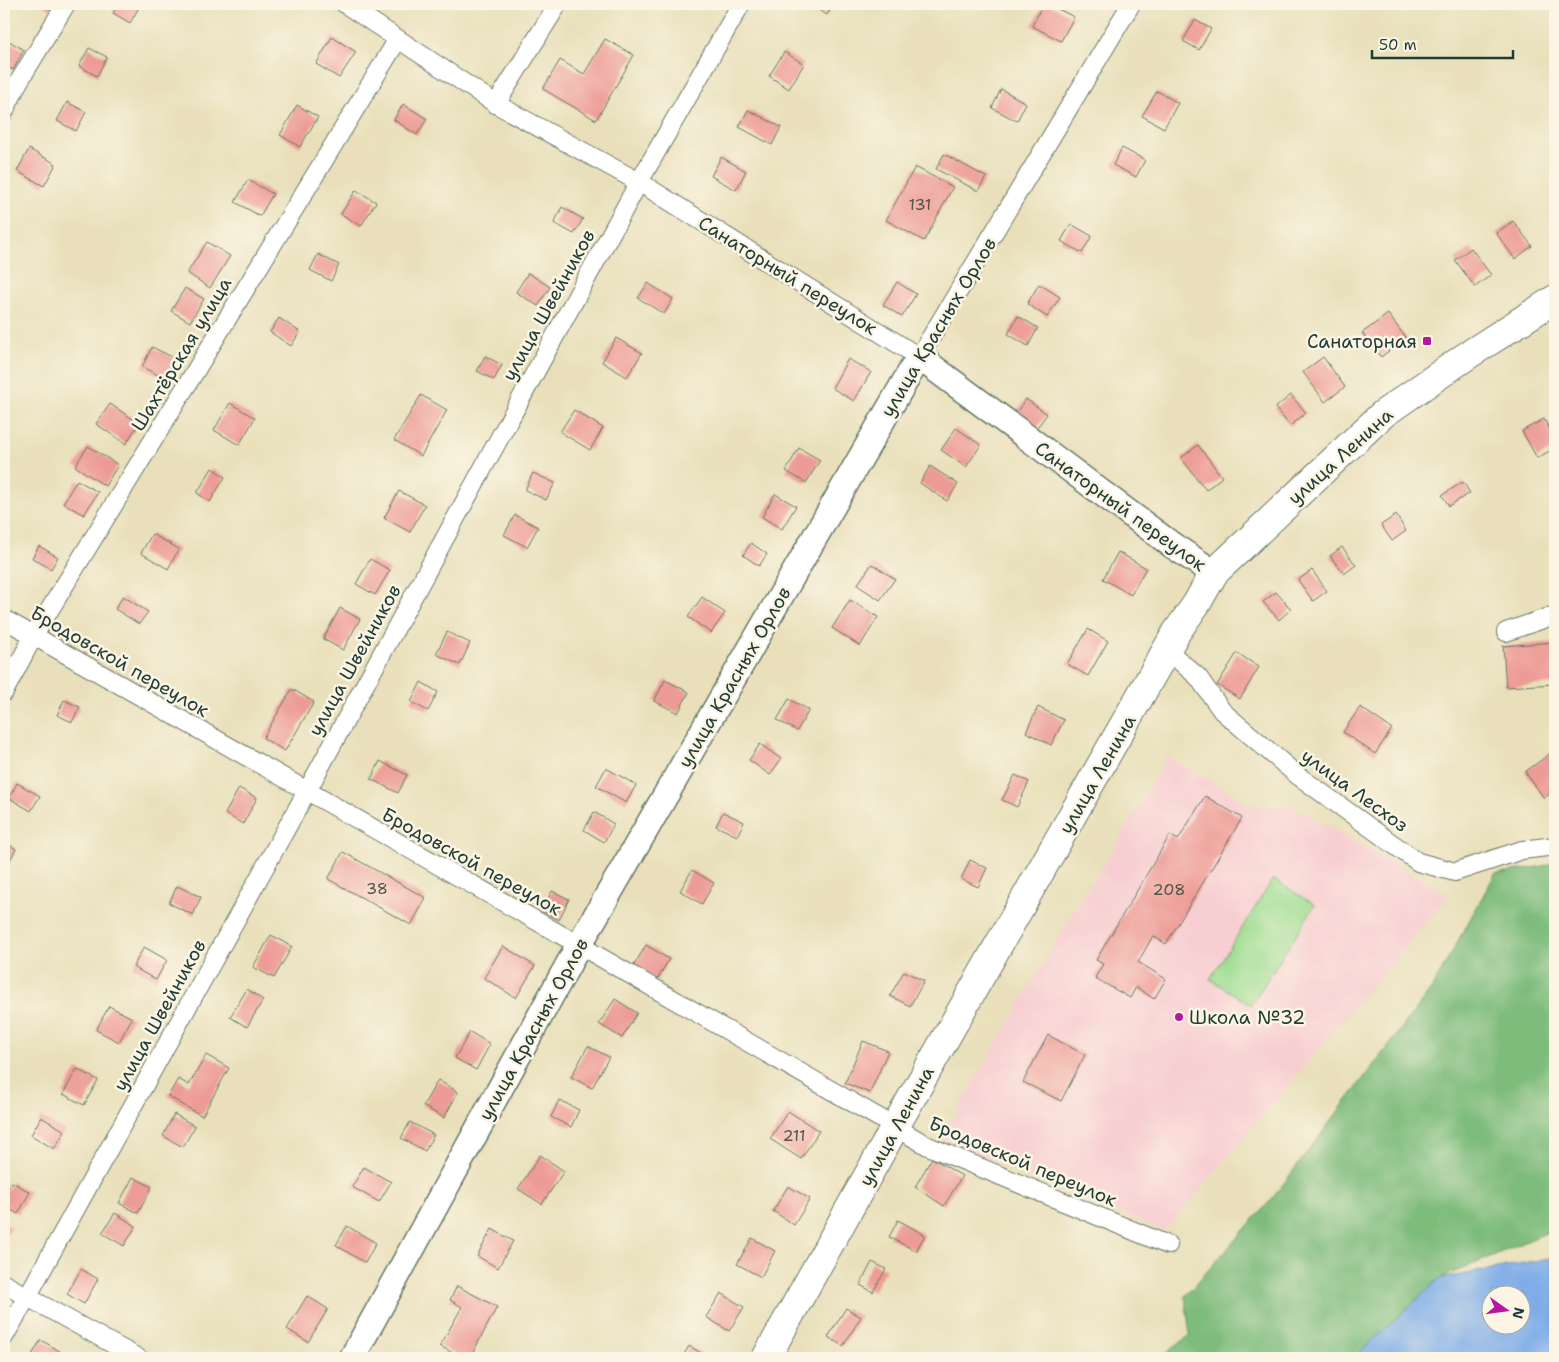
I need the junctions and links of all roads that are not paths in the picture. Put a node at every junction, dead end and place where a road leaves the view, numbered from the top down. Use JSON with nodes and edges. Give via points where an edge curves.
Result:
{"nodes":[{"id":1,"x":66,"y":4,"type":"edge"},
{"id":2,"x":345,"y":4,"type":"edge"},
{"id":3,"x":558,"y":4,"type":"edge"},
{"id":4,"x":741,"y":4,"type":"edge"},
{"id":5,"x":1131,"y":4,"type":"edge"},
{"id":6,"x":398,"y":39,"type":"junction"},
{"id":7,"x":496,"y":104,"type":"junction"},
{"id":8,"x":4,"y":112,"type":"edge"},
{"id":9,"x":639,"y":182,"type":"junction"},
{"id":10,"x":1555,"y":299,"type":"edge"},
{"id":11,"x":919,"y":357,"type":"junction"},
{"id":12,"x":1214,"y":573,"type":"junction"},
{"id":13,"x":1555,"y":615,"type":"edge"},
{"id":14,"x":4,"y":619,"type":"edge"},
{"id":15,"x":1506,"y":632,"type":"dead end"},
{"id":16,"x":33,"y":636,"type":"junction"},
{"id":17,"x":1167,"y":650,"type":"junction"},
{"id":18,"x":4,"y":692,"type":"edge"},
{"id":19,"x":307,"y":791,"type":"junction"},
{"id":20,"x":1555,"y":846,"type":"edge"},
{"id":21,"x":579,"y":945,"type":"junction"},
{"id":22,"x":895,"y":1127,"type":"junction"},
{"id":23,"x":1168,"y":1245,"type":"dead end"},
{"id":24,"x":4,"y":1284,"type":"edge"},
{"id":25,"x":27,"y":1297,"type":"junction"},
{"id":26,"x":4,"y":1337,"type":"edge"},
{"id":27,"x":138,"y":1358,"type":"edge"},
{"id":28,"x":352,"y":1358,"type":"edge"},
{"id":29,"x":766,"y":1358,"type":"edge"}],
"edges":[{"from":1,"to":8,"type":"street"},
{"from":2,"to":6,"type":"street","name":"Санаторный переулок"},
{"from":3,"to":7,"type":"street"},
{"from":4,"to":9,"type":"street","name":"улица Швейников"},
{"from":5,"to":11,"type":"street","name":"улица Красных Орлов"},
{"from":6,"to":7,"type":"street","name":"Санаторный переулок"},
{"from":6,"to":16,"type":"street","name":"Шахтёрская улица"},
{"from":7,"to":9,"type":"street","name":"Санаторный переулок"},
{"from":9,"to":11,"type":"street","name":"Санаторный переулок"},
{"from":9,"to":19,"type":"street","name":"улица Швейников"},
{"from":10,"to":12,"type":"main road","name":"улица Ленина","via":[[1383,414]]},
{"from":11,"to":12,"type":"street","name":"Санаторный переулок"},
{"from":11,"to":21,"type":"street","name":"улица Красных Орлов"},
{"from":12,"to":17,"type":"main road","name":"улица Ленина"},
{"from":13,"to":15,"type":"street"},
{"from":14,"to":16,"type":"street","name":"Бродовской переулок"},
{"from":16,"to":18,"type":"street","name":"Шахтёрская улица"},
{"from":16,"to":19,"type":"street","name":"Бродовской переулок"},
{"from":17,"to":20,"type":"street","name":"улица Лесхоз","via":[[1198,678],[1222,711],[1296,776],[1418,862],[1455,872],[1522,850]]},
{"from":17,"to":22,"type":"main road","name":"улица Ленина"},
{"from":19,"to":21,"type":"street","name":"Бродовской переулок"},
{"from":19,"to":25,"type":"street","name":"улица Швейников"},
{"from":21,"to":22,"type":"street","name":"Бродовской переулок"},
{"from":21,"to":28,"type":"street","name":"улица Красных Орлов"},
{"from":22,"to":23,"type":"street","name":"Бродовской переулок","via":[[928,1146]]},
{"from":22,"to":29,"type":"main road","name":"улица Ленина"},
{"from":24,"to":25,"type":"street"},
{"from":25,"to":26,"type":"street","name":"улица Швейников"},
{"from":25,"to":27,"type":"street"}]}
